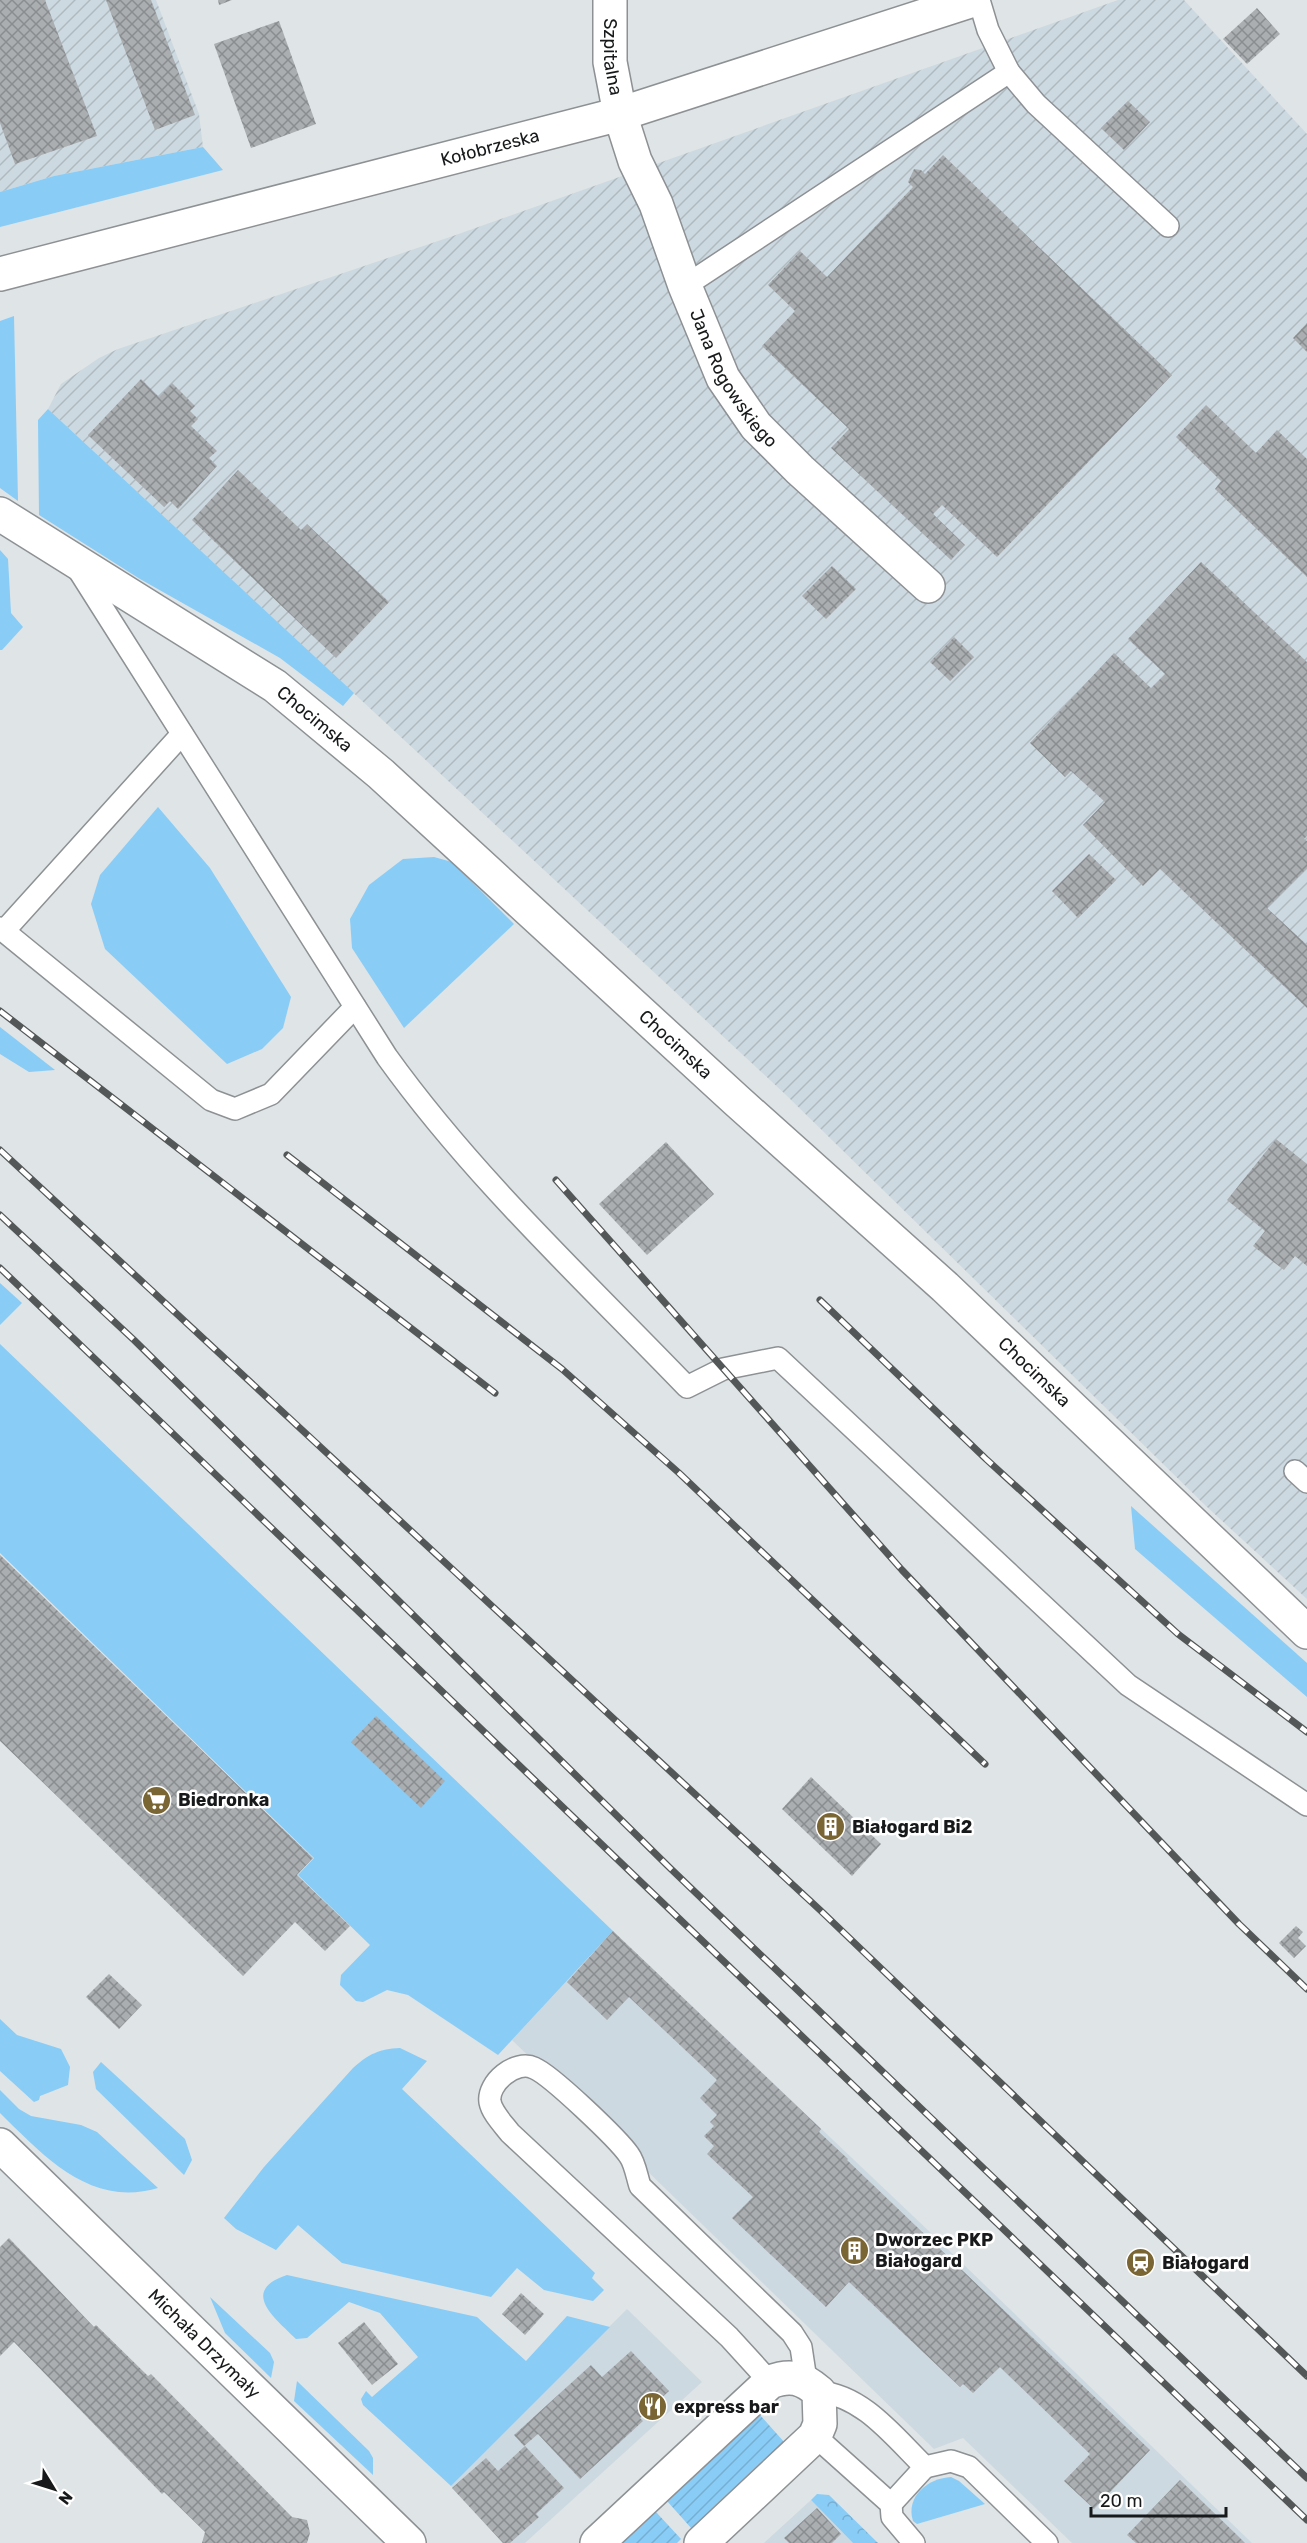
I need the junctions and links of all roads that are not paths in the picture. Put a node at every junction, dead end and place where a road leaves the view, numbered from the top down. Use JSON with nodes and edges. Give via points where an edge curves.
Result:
{"nodes":[{"id":1,"x":610,"y":0,"type":"edge"},
{"id":2,"x":973,"y":0,"type":"edge"},
{"id":3,"x":980,"y":0,"type":"edge"},
{"id":4,"x":1009,"y":72,"type":"junction"},
{"id":5,"x":620,"y":114,"type":"junction"},
{"id":6,"x":1168,"y":226,"type":"dead end"},
{"id":7,"x":0,"y":274,"type":"edge"},
{"id":8,"x":685,"y":286,"type":"junction"},
{"id":9,"x":0,"y":514,"type":"edge"},
{"id":10,"x":72,"y":561,"type":"junction"},
{"id":11,"x":928,"y":586,"type":"dead end"},
{"id":12,"x":182,"y":734,"type":"junction"},
{"id":13,"x":2,"y":929,"type":"edge"},
{"id":14,"x":355,"y":1007,"type":"junction"},
{"id":15,"x":1307,"y":1632,"type":"edge"},
{"id":16,"x":1307,"y":1805,"type":"edge"},
{"id":17,"x":0,"y":2145,"type":"edge"},
{"id":18,"x":770,"y":2382,"type":"junction"},
{"id":19,"x":812,"y":2386,"type":"junction"},
{"id":20,"x":816,"y":2436,"type":"junction"},
{"id":21,"x":925,"y":2467,"type":"junction"},
{"id":22,"x":891,"y":2504,"type":"junction"},
{"id":23,"x":409,"y":2543,"type":"edge"},
{"id":24,"x":597,"y":2543,"type":"edge"},
{"id":25,"x":701,"y":2543,"type":"edge"},
{"id":26,"x":914,"y":2543,"type":"edge"},
{"id":27,"x":1047,"y":2543,"type":"edge"}],
"edges":[{"from":1,"to":5,"type":"street","name":"Szpitalna","via":[[610,62]]},
{"from":2,"to":5,"type":"street","name":"Kołobrzeska"},
{"from":3,"to":4,"type":"lane","via":[[988,30]]},
{"from":4,"to":6,"type":"lane","via":[[1036,104]]},
{"from":4,"to":8,"type":"lane"},
{"from":5,"to":7,"type":"street","name":"Kołobrzeska"},
{"from":5,"to":8,"type":"street","name":"Jana Rogowskiego"},
{"from":8,"to":11,"type":"street","name":"Jana Rogowskiego","via":[[723,378],[756,426]]},
{"from":9,"to":10,"type":"street","name":"Chocimska"},
{"from":10,"to":12,"type":"lane"},
{"from":10,"to":15,"type":"street","name":"Chocimska","via":[[274,686],[381,774],[945,1287]]},
{"from":12,"to":13,"type":"lane"},
{"from":12,"to":14,"type":"lane"},
{"from":13,"to":14,"type":"lane","via":[[211,1100],[235,1109],[271,1094]]},
{"from":14,"to":16,"type":"lane","via":[[425,1110],[473,1166],[687,1387],[723,1369],[778,1358],[1128,1685]]},
{"from":17,"to":23,"type":"street","name":"Michała Drzymały"},
{"from":18,"to":19,"type":"street","via":[[786,2376]]},
{"from":18,"to":19,"type":"lane","via":[[722,2330],[510,2133],[490,2103],[490,2092],[514,2067],[532,2066],[556,2083],[630,2156],[640,2186],[792,2333],[801,2347]]},
{"from":18,"to":24,"type":"street"},
{"from":19,"to":20,"type":"street","via":[[820,2424]]},
{"from":19,"to":21,"type":"lane","via":[[858,2404]]},
{"from":20,"to":22,"type":"lane"},
{"from":20,"to":25,"type":"street"},
{"from":21,"to":22,"type":"lane"},
{"from":21,"to":27,"type":"lane","via":[[951,2461],[969,2467]]},
{"from":22,"to":26,"type":"lane","via":[[892,2517]]}]}
